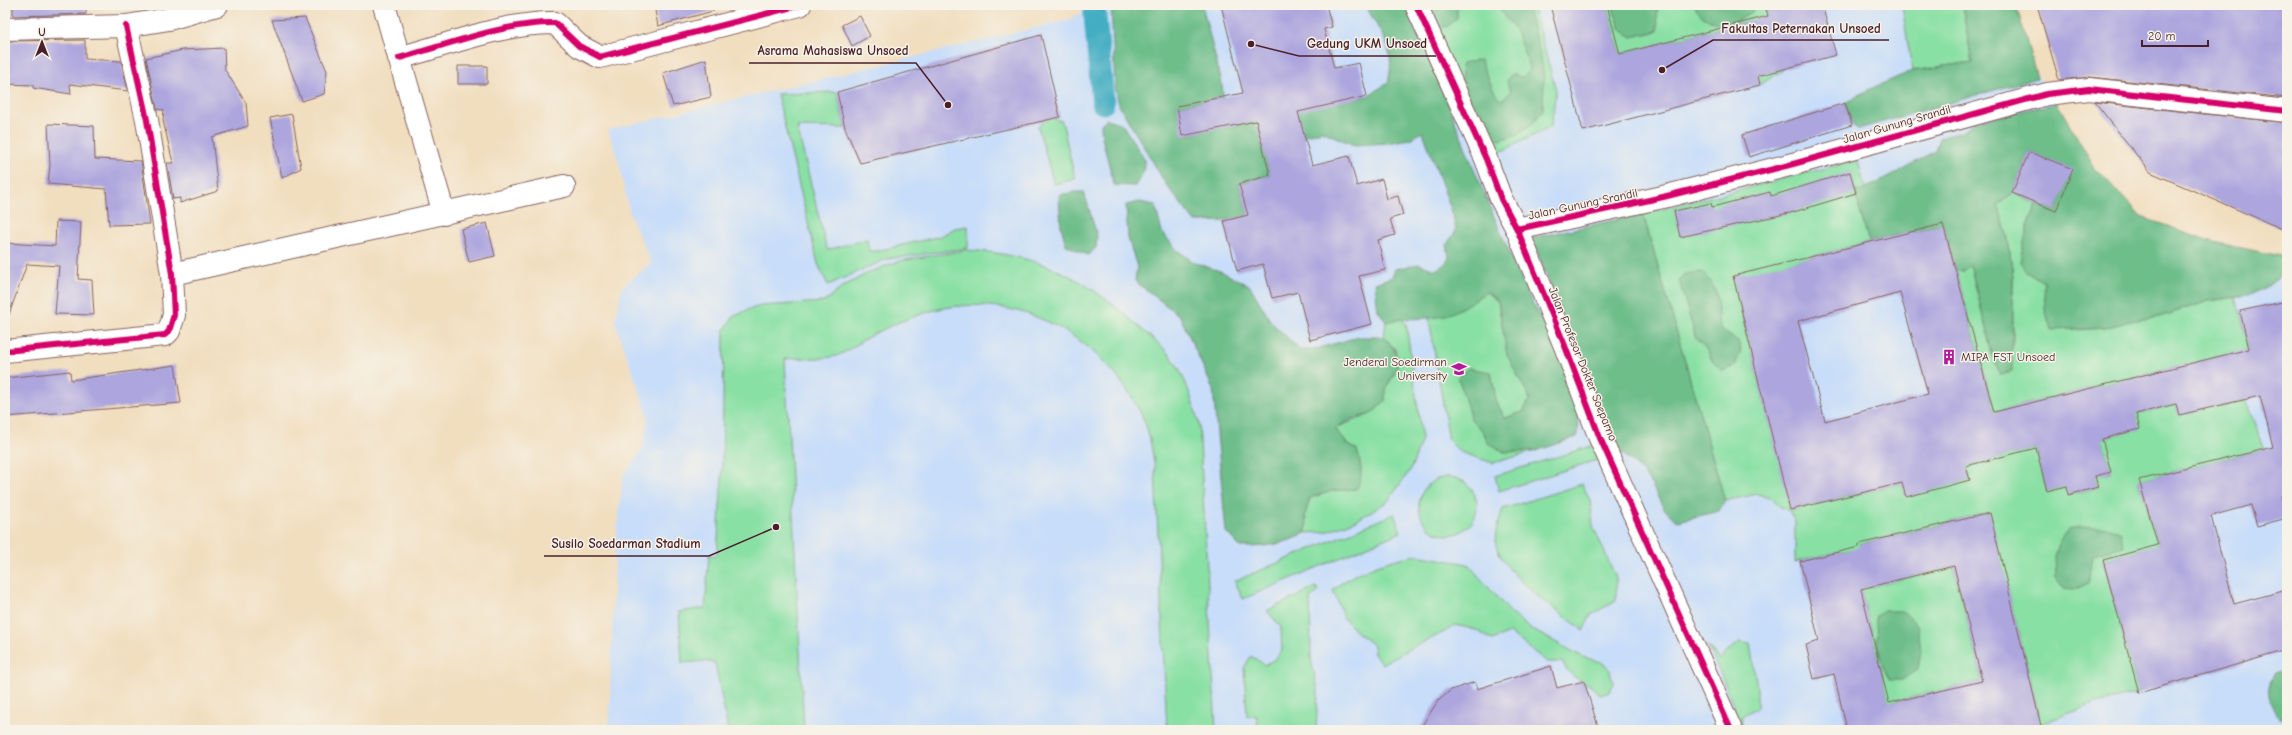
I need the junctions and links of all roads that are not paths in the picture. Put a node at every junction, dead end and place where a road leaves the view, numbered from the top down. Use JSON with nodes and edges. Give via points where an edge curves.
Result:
{"nodes":[{"id":1,"x":216,"y":5,"type":"edge"},
{"id":2,"x":384,"y":5,"type":"edge"},
{"id":3,"x":800,"y":5,"type":"edge"},
{"id":4,"x":1416,"y":5,"type":"edge"},
{"id":5,"x":126,"y":26,"type":"junction"},
{"id":6,"x":5,"y":29,"type":"edge"},
{"id":7,"x":399,"y":58,"type":"junction"},
{"id":8,"x":2287,"y":111,"type":"edge"},
{"id":9,"x":564,"y":186,"type":"dead end"},
{"id":10,"x":444,"y":214,"type":"junction"},
{"id":11,"x":1517,"y":229,"type":"junction"},
{"id":12,"x":172,"y":274,"type":"junction"},
{"id":13,"x":5,"y":351,"type":"edge"},
{"id":14,"x":1731,"y":730,"type":"edge"}],
"edges":[{"from":1,"to":5,"type":"street","via":[[169,19]]},
{"from":2,"to":7,"type":"street"},
{"from":3,"to":7,"type":"street","via":[[600,58],[579,46],[554,23],[537,22],[506,28]]},
{"from":4,"to":11,"type":"street","name":"Jalan Profesor Dokter Soeparno","via":[[1486,159],[1501,199]]},
{"from":5,"to":6,"type":"street"},
{"from":5,"to":12,"type":"street","via":[[147,120]]},
{"from":7,"to":10,"type":"street"},
{"from":8,"to":11,"type":"street","name":"Jalan Gunung Srandil","via":[[2089,89],[2047,94],[1658,199]]},
{"from":9,"to":10,"type":"street"},
{"from":10,"to":12,"type":"street"},
{"from":11,"to":14,"type":"street","name":"Jalan Profesor Dokter Soeparno","via":[[1600,438]]},
{"from":12,"to":13,"type":"street","via":[[174,315],[167,334]]}]}
